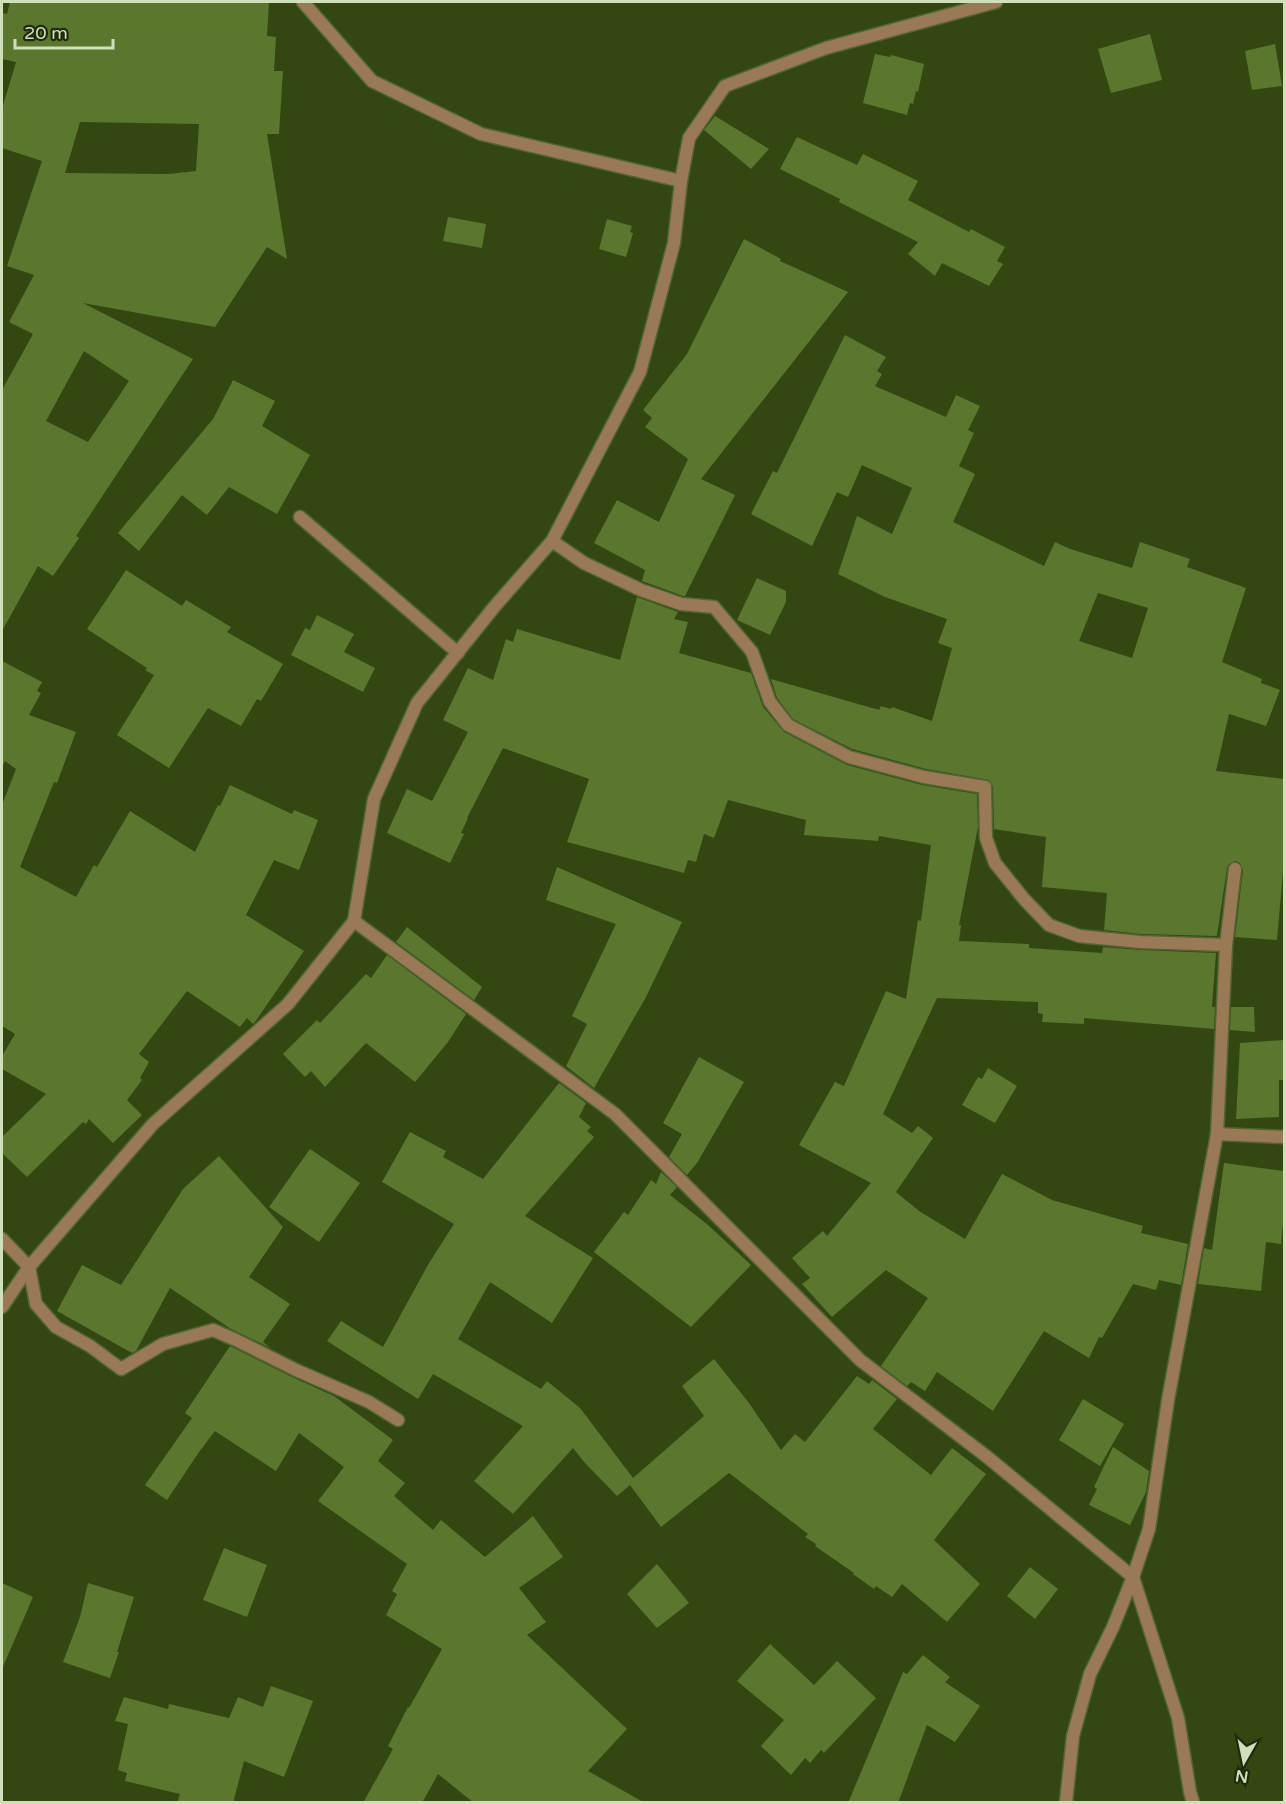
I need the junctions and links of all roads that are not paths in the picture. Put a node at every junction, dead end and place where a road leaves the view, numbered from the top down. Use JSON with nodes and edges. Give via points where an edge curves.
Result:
{"nodes":[{"id":1,"x":303,"y":2,"type":"edge"},
{"id":2,"x":996,"y":2,"type":"edge"},
{"id":3,"x":681,"y":181,"type":"junction"},
{"id":4,"x":300,"y":517,"type":"dead end"},
{"id":5,"x":552,"y":541,"type":"junction"},
{"id":6,"x":458,"y":653,"type":"junction"},
{"id":7,"x":1235,"y":869,"type":"dead end"},
{"id":8,"x":354,"y":921,"type":"junction"},
{"id":9,"x":1226,"y":945,"type":"junction"},
{"id":10,"x":1217,"y":1134,"type":"junction"},
{"id":11,"x":1284,"y":1137,"type":"edge"},
{"id":12,"x":2,"y":1239,"type":"edge"},
{"id":13,"x":28,"y":1267,"type":"junction"},
{"id":14,"x":2,"y":1307,"type":"edge"},
{"id":15,"x":398,"y":1420,"type":"dead end"},
{"id":16,"x":1133,"y":1577,"type":"junction"},
{"id":17,"x":1066,"y":1803,"type":"edge"},
{"id":18,"x":1193,"y":1803,"type":"edge"}],
"edges":[{"from":1,"to":3,"type":"street","via":[[372,81],[481,134]]},
{"from":2,"to":3,"type":"street","via":[[826,48],[725,86],[689,138]]},
{"from":3,"to":5,"type":"street","via":[[674,243],[640,372]]},
{"from":4,"to":6,"type":"street"},
{"from":5,"to":6,"type":"street"},
{"from":5,"to":9,"type":"street","via":[[584,563],[641,590],[681,604],[714,607],[752,652],[770,702],[788,725],[849,757],[924,777],[986,787],[986,838],[995,863],[1049,925],[1079,936]]},
{"from":6,"to":8,"type":"street","via":[[417,704],[374,800]]},
{"from":7,"to":9,"type":"street"},
{"from":8,"to":13,"type":"street","via":[[288,1004],[153,1124]]},
{"from":8,"to":16,"type":"street","via":[[615,1114],[860,1360],[986,1456]]},
{"from":9,"to":10,"type":"street"},
{"from":10,"to":11,"type":"street"},
{"from":10,"to":16,"type":"street","via":[[1168,1400],[1149,1529]]},
{"from":12,"to":13,"type":"street"},
{"from":13,"to":14,"type":"street"},
{"from":13,"to":15,"type":"street","via":[[36,1304],[56,1327],[121,1369],[163,1344],[213,1330],[369,1402]]},
{"from":16,"to":17,"type":"street","via":[[1090,1674],[1073,1736]]},
{"from":16,"to":18,"type":"street","via":[[1178,1718]]}]}
